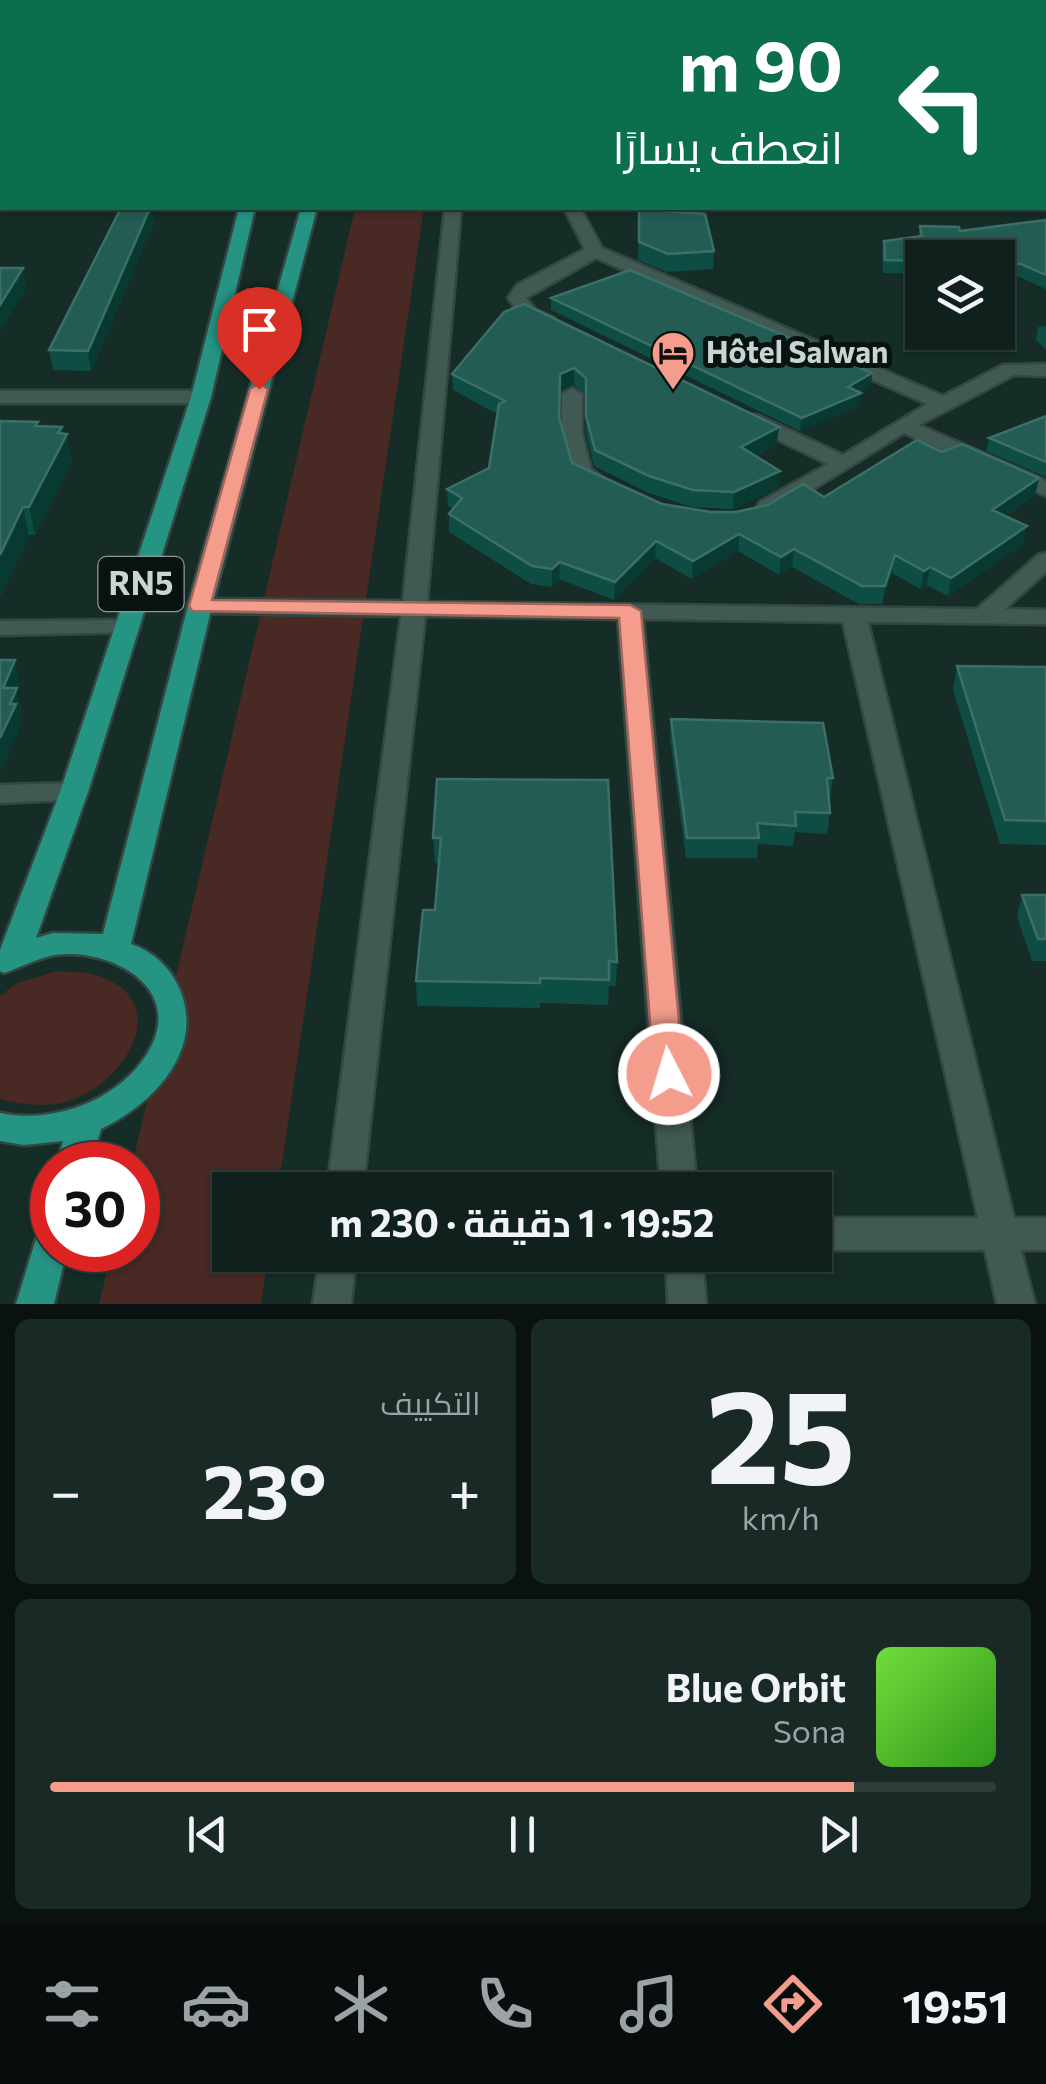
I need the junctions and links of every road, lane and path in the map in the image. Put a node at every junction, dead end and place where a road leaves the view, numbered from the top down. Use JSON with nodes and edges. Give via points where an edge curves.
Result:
{"nodes":[{"id":1,"x":247,"y":210,"type":"edge"},
{"id":2,"x":308,"y":210,"type":"edge"},
{"id":3,"x":453,"y":210,"type":"edge"},
{"id":4,"x":573,"y":210,"type":"edge"},
{"id":5,"x":594,"y":252,"type":"junction"},
{"id":6,"x":564,"y":330,"type":"edge"},
{"id":7,"x":1046,"y":370,"type":"edge"},
{"id":8,"x":572,"y":394,"type":"dead end"},
{"id":9,"x":0,"y":397,"type":"edge"},
{"id":10,"x":201,"y":397,"type":"junction"},
{"id":11,"x":946,"y":405,"type":"junction"},
{"id":12,"x":740,"y":414,"type":"edge"},
{"id":13,"x":903,"y":425,"type":"junction"},
{"id":14,"x":844,"y":464,"type":"junction"},
{"id":15,"x":1046,"y":489,"type":"edge"},
{"id":16,"x":617,"y":494,"type":"edge"},
{"id":17,"x":744,"y":518,"type":"edge"},
{"id":18,"x":1046,"y":560,"type":"edge"},
{"id":19,"x":200,"y":606,"type":"junction"},
{"id":20,"x":414,"y":610,"type":"junction"},
{"id":21,"x":630,"y":611,"type":"junction"},
{"id":22,"x":853,"y":612,"type":"junction"},
{"id":23,"x":984,"y":615,"type":"junction"},
{"id":24,"x":1046,"y":617,"type":"edge"},
{"id":25,"x":128,"y":627,"type":"junction"},
{"id":26,"x":0,"y":628,"type":"edge"},
{"id":27,"x":74,"y":792,"type":"junction"},
{"id":28,"x":0,"y":794,"type":"edge"},
{"id":29,"x":115,"y":948,"type":"junction"},
{"id":30,"x":8,"y":959,"type":"edge"},
{"id":31,"x":86,"y":1120,"type":"junction"},
{"id":32,"x":0,"y":1128,"type":"edge"},
{"id":33,"x":80,"y":1142,"type":"edge"},
{"id":34,"x":348,"y":1172,"type":"edge"},
{"id":35,"x":677,"y":1172,"type":"edge"},
{"id":36,"x":1000,"y":1232,"type":"junction"},
{"id":37,"x":832,"y":1234,"type":"edge"},
{"id":38,"x":1046,"y":1234,"type":"edge"},
{"id":39,"x":44,"y":1272,"type":"edge"},
{"id":40,"x":336,"y":1272,"type":"edge"},
{"id":41,"x":685,"y":1272,"type":"edge"},
{"id":42,"x":35,"y":1304,"type":"edge"},
{"id":43,"x":332,"y":1304,"type":"edge"},
{"id":44,"x":686,"y":1304,"type":"edge"},
{"id":45,"x":1016,"y":1304,"type":"edge"}],
"edges":[{"from":1,"to":10,"type":"main road","number":"RN5"},
{"from":2,"to":19,"type":"main road","number":"RN5"},
{"from":3,"to":20,"type":"street"},
{"from":4,"to":5,"type":"street"},
{"from":5,"to":6,"type":"street","via":[[517,298],[529,314]]},
{"from":5,"to":11,"type":"street"},
{"from":7,"to":11,"type":"street","via":[[1010,370]]},
{"from":8,"to":16,"type":"street","via":[[580,472]]},
{"from":9,"to":10,"type":"street"},
{"from":10,"to":25,"type":"main road","number":"RN5"},
{"from":11,"to":13,"type":"street"},
{"from":12,"to":14,"type":"street"},
{"from":13,"to":14,"type":"street"},
{"from":13,"to":15,"type":"street"},
{"from":14,"to":17,"type":"street"},
{"from":18,"to":23,"type":"street"},
{"from":19,"to":20,"type":"street"},
{"from":19,"to":29,"type":"main road","number":"RN5"},
{"from":20,"to":21,"type":"street"},
{"from":20,"to":34,"type":"street"},
{"from":21,"to":22,"type":"street"},
{"from":21,"to":35,"type":"street"},
{"from":22,"to":23,"type":"street"},
{"from":22,"to":36,"type":"street"},
{"from":23,"to":24,"type":"street"},
{"from":25,"to":26,"type":"street"},
{"from":25,"to":27,"type":"main road","number":"RN5"},
{"from":27,"to":28,"type":"street"},
{"from":27,"to":30,"type":"main road","number":"RN5"},
{"from":29,"to":30,"type":"main road","number":"RN5","via":[[49,945]]},
{"from":29,"to":31,"type":"main road","number":"RN5","via":[[146,961],[166,984],[175,1011],[172,1042],[154,1074]]},
{"from":31,"to":32,"type":"main road","number":"RN5","via":[[47,1130]]},
{"from":31,"to":33,"type":"main road"},
{"from":36,"to":37,"type":"street"},
{"from":36,"to":38,"type":"street"},
{"from":36,"to":45,"type":"street"},
{"from":39,"to":42,"type":"main road"},
{"from":40,"to":43,"type":"street"},
{"from":41,"to":44,"type":"street"}]}
